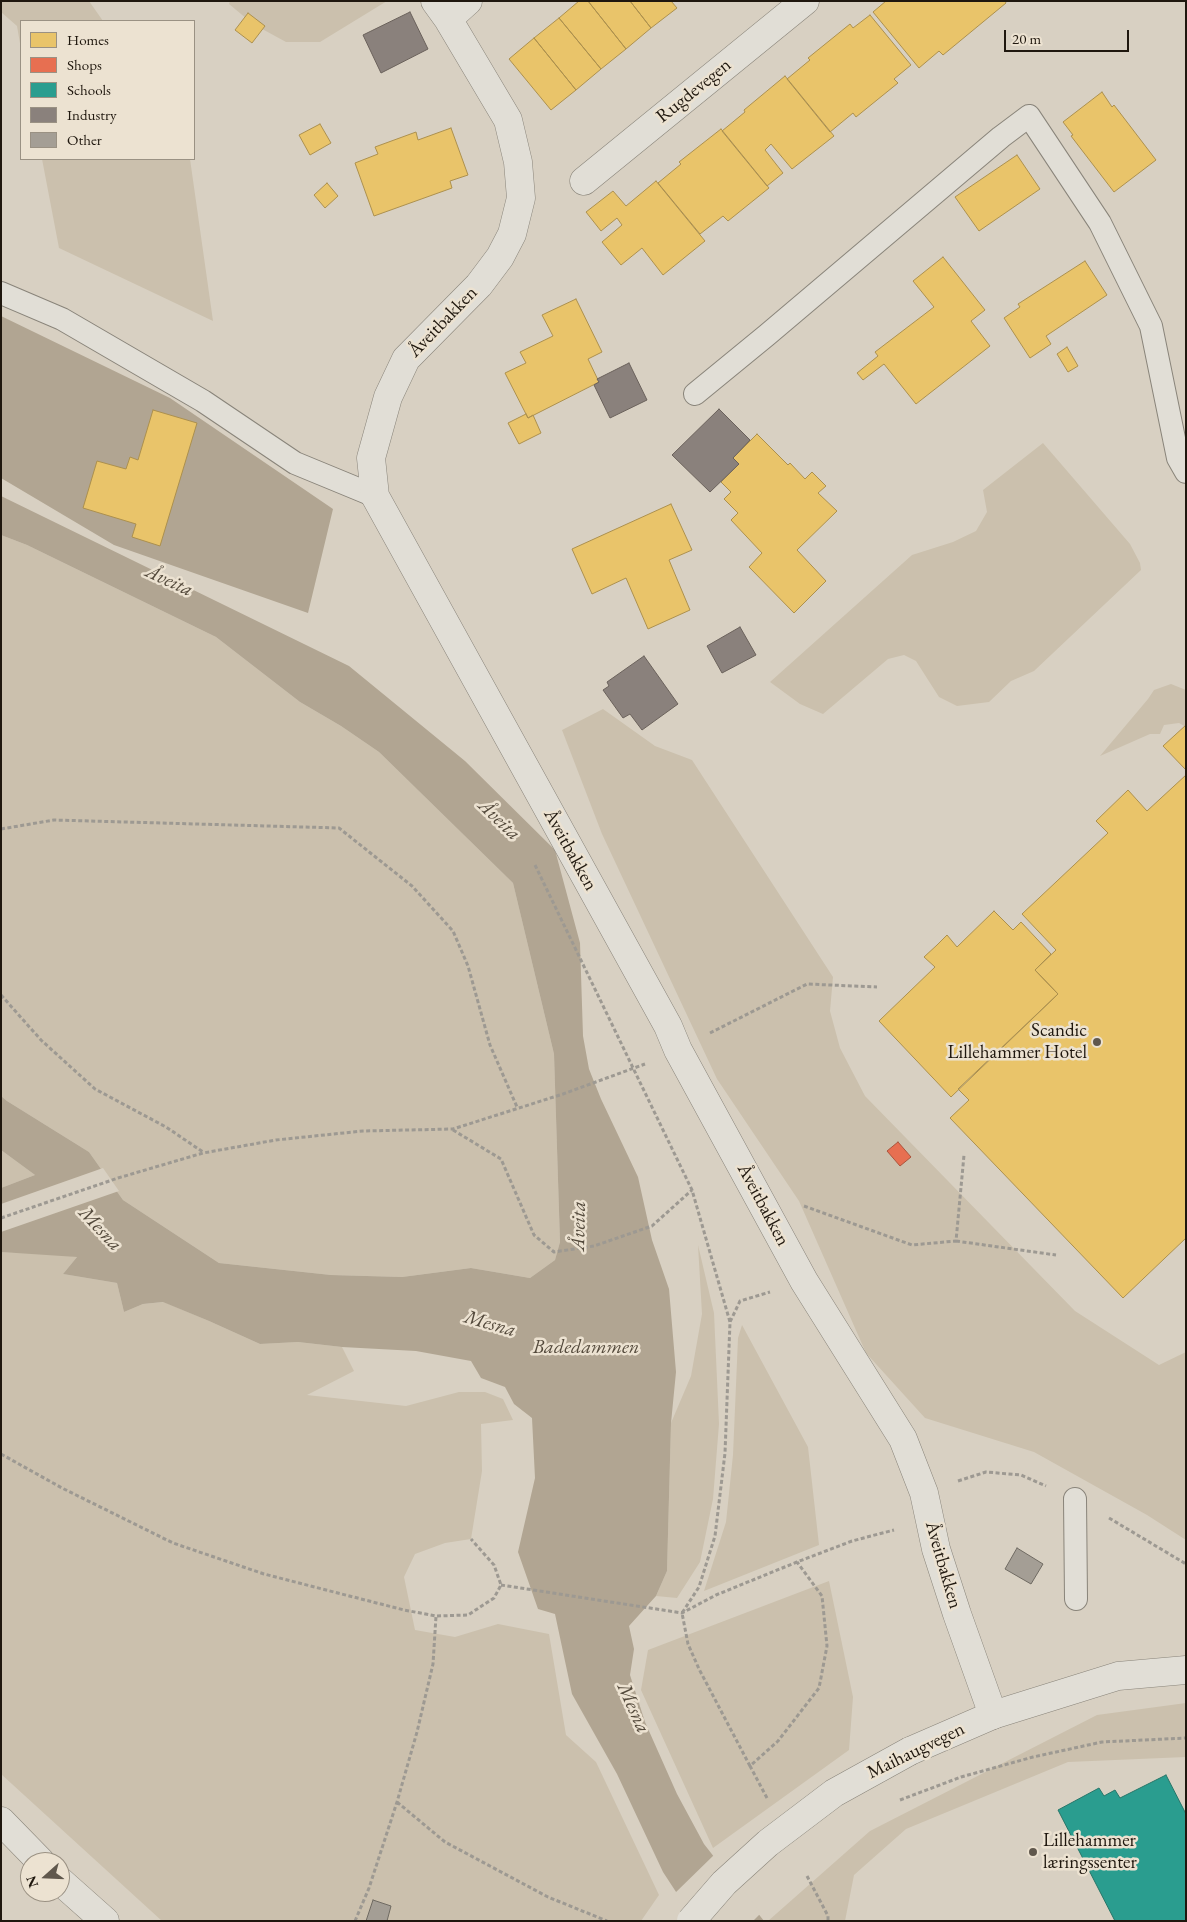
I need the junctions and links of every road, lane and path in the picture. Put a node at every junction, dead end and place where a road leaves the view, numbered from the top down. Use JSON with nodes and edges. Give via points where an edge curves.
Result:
{"nodes":[{"id":1,"x":468,"y":1,"type":"edge"},
{"id":2,"x":805,"y":1,"type":"edge"},
{"id":3,"x":442,"y":10,"type":"edge"},
{"id":4,"x":584,"y":181,"type":"dead end"},
{"id":5,"x":1,"y":293,"type":"edge"},
{"id":6,"x":695,"y":394,"type":"dead end"},
{"id":7,"x":1186,"y":472,"type":"edge"},
{"id":8,"x":375,"y":496,"type":"junction"},
{"id":9,"x":1,"y":829,"type":"edge"},
{"id":10,"x":534,"y":864,"type":"dead end"},
{"id":11,"x":877,"y":987,"type":"dead end"},
{"id":12,"x":1,"y":995,"type":"edge"},
{"id":13,"x":678,"y":1050,"type":"junction"},
{"id":14,"x":634,"y":1069,"type":"junction"},
{"id":15,"x":517,"y":1107,"type":"junction"},
{"id":16,"x":453,"y":1129,"type":"junction"},
{"id":17,"x":203,"y":1153,"type":"junction"},
{"id":18,"x":964,"y":1155,"type":"dead end"},
{"id":19,"x":692,"y":1190,"type":"junction"},
{"id":20,"x":756,"y":1191,"type":"junction"},
{"id":21,"x":1,"y":1218,"type":"edge"},
{"id":22,"x":956,"y":1241,"type":"junction"},
{"id":23,"x":1056,"y":1255,"type":"dead end"},
{"id":24,"x":804,"y":1281,"type":"junction"},
{"id":25,"x":730,"y":1322,"type":"junction"},
{"id":26,"x":1,"y":1454,"type":"edge"},
{"id":27,"x":1076,"y":1499,"type":"dead end"},
{"id":28,"x":930,"y":1521,"type":"junction"},
{"id":29,"x":470,"y":1539,"type":"dead end"},
{"id":30,"x":798,"y":1562,"type":"junction"},
{"id":31,"x":501,"y":1584,"type":"junction"},
{"id":32,"x":1076,"y":1599,"type":"dead end"},
{"id":33,"x":682,"y":1613,"type":"junction"},
{"id":34,"x":436,"y":1616,"type":"junction"},
{"id":35,"x":1186,"y":1670,"type":"edge"},
{"id":36,"x":993,"y":1715,"type":"junction"},
{"id":37,"x":1186,"y":1738,"type":"edge"},
{"id":38,"x":750,"y":1766,"type":"junction"},
{"id":39,"x":397,"y":1802,"type":"junction"},
{"id":40,"x":893,"y":1803,"type":"dead end"},
{"id":41,"x":770,"y":1804,"type":"dead end"},
{"id":42,"x":1,"y":1821,"type":"edge"},
{"id":43,"x":31,"y":1852,"type":"edge"},
{"id":44,"x":807,"y":1876,"type":"dead end"},
{"id":45,"x":70,"y":1890,"type":"edge"},
{"id":46,"x":104,"y":1921,"type":"edge"},
{"id":47,"x":354,"y":1921,"type":"edge"},
{"id":48,"x":607,"y":1921,"type":"edge"},
{"id":49,"x":691,"y":1921,"type":"edge"},
{"id":50,"x":828,"y":1921,"type":"edge"}],
"edges":[{"from":1,"to":3,"type":"street"},
{"from":2,"to":4,"type":"street","name":"Rugdevegen"},
{"from":3,"to":8,"type":"street","name":"Åveitbakken","via":[[508,120],[518,162],[521,198],[512,234],[500,257],[479,284],[406,359],[388,397],[371,458]]},
{"from":5,"to":8,"type":"lane","via":[[62,319],[203,401],[295,463]]},
{"from":6,"to":7,"type":"lane","via":[[1029,116],[1100,223],[1151,326],[1178,458]]},
{"from":8,"to":13,"type":"street","name":"Åveitbakken","via":[[668,1026]]},
{"from":9,"to":15,"type":"path","via":[[54,820],[339,828],[412,886],[453,931],[468,966],[490,1045]]},
{"from":10,"to":14,"type":"path"},
{"from":11,"to":13,"type":"path","via":[[807,984]]},
{"from":12,"to":17,"type":"path","via":[[41,1040],[95,1089],[166,1127]]},
{"from":13,"to":20,"type":"street","name":"Åveitbakken"},
{"from":14,"to":15,"type":"path"},
{"from":14,"to":19,"type":"path"},
{"from":15,"to":16,"type":"path"},
{"from":16,"to":17,"type":"path","via":[[364,1131],[276,1140]]},
{"from":16,"to":19,"type":"path","via":[[501,1159],[534,1234],[554,1252],[594,1246],[652,1226]]},
{"from":17,"to":21,"type":"path"},
{"from":18,"to":22,"type":"path"},
{"from":19,"to":25,"type":"path"},
{"from":20,"to":22,"type":"path","via":[[912,1245]]},
{"from":20,"to":24,"type":"street","name":"Åveitbakken"},
{"from":22,"to":23,"type":"path"},
{"from":24,"to":25,"type":"path","via":[[740,1301]]},
{"from":24,"to":28,"type":"street","name":"Åveitbakken","via":[[903,1439],[924,1493]]},
{"from":25,"to":33,"type":"path","via":[[726,1454],[715,1536],[699,1587]]},
{"from":26,"to":34,"type":"path","via":[[173,1543],[264,1574]]},
{"from":27,"to":32,"type":"lane"},
{"from":28,"to":30,"type":"path","via":[[852,1541]]},
{"from":28,"to":36,"type":"street","name":"Åveitbakken","via":[[957,1614]]},
{"from":29,"to":31,"type":"path","via":[[494,1565]]},
{"from":30,"to":33,"type":"path","via":[[716,1595]]},
{"from":30,"to":38,"type":"path","via":[[822,1596],[827,1646],[819,1688],[778,1741]]},
{"from":31,"to":33,"type":"path"},
{"from":31,"to":34,"type":"path","via":[[494,1598],[468,1615]]},
{"from":33,"to":38,"type":"path","via":[[688,1644],[699,1669]]},
{"from":34,"to":39,"type":"path","via":[[433,1664]]},
{"from":35,"to":36,"type":"street","name":"Maihaugvegen","via":[[1118,1676]]},
{"from":36,"to":49,"type":"street","name":"Maihaugvegen","bridge":true,"via":[[910,1751],[834,1793],[768,1843],[724,1883]]},
{"from":37,"to":40,"type":"path","via":[[1102,1742],[1033,1757],[961,1777]]},
{"from":38,"to":41,"type":"path"},
{"from":39,"to":47,"type":"path","via":[[369,1888]]},
{"from":39,"to":48,"type":"path","via":[[445,1842],[548,1897]]},
{"from":42,"to":43,"type":"street"},
{"from":44,"to":50,"type":"path"},
{"from":45,"to":46,"type":"street"}]}
